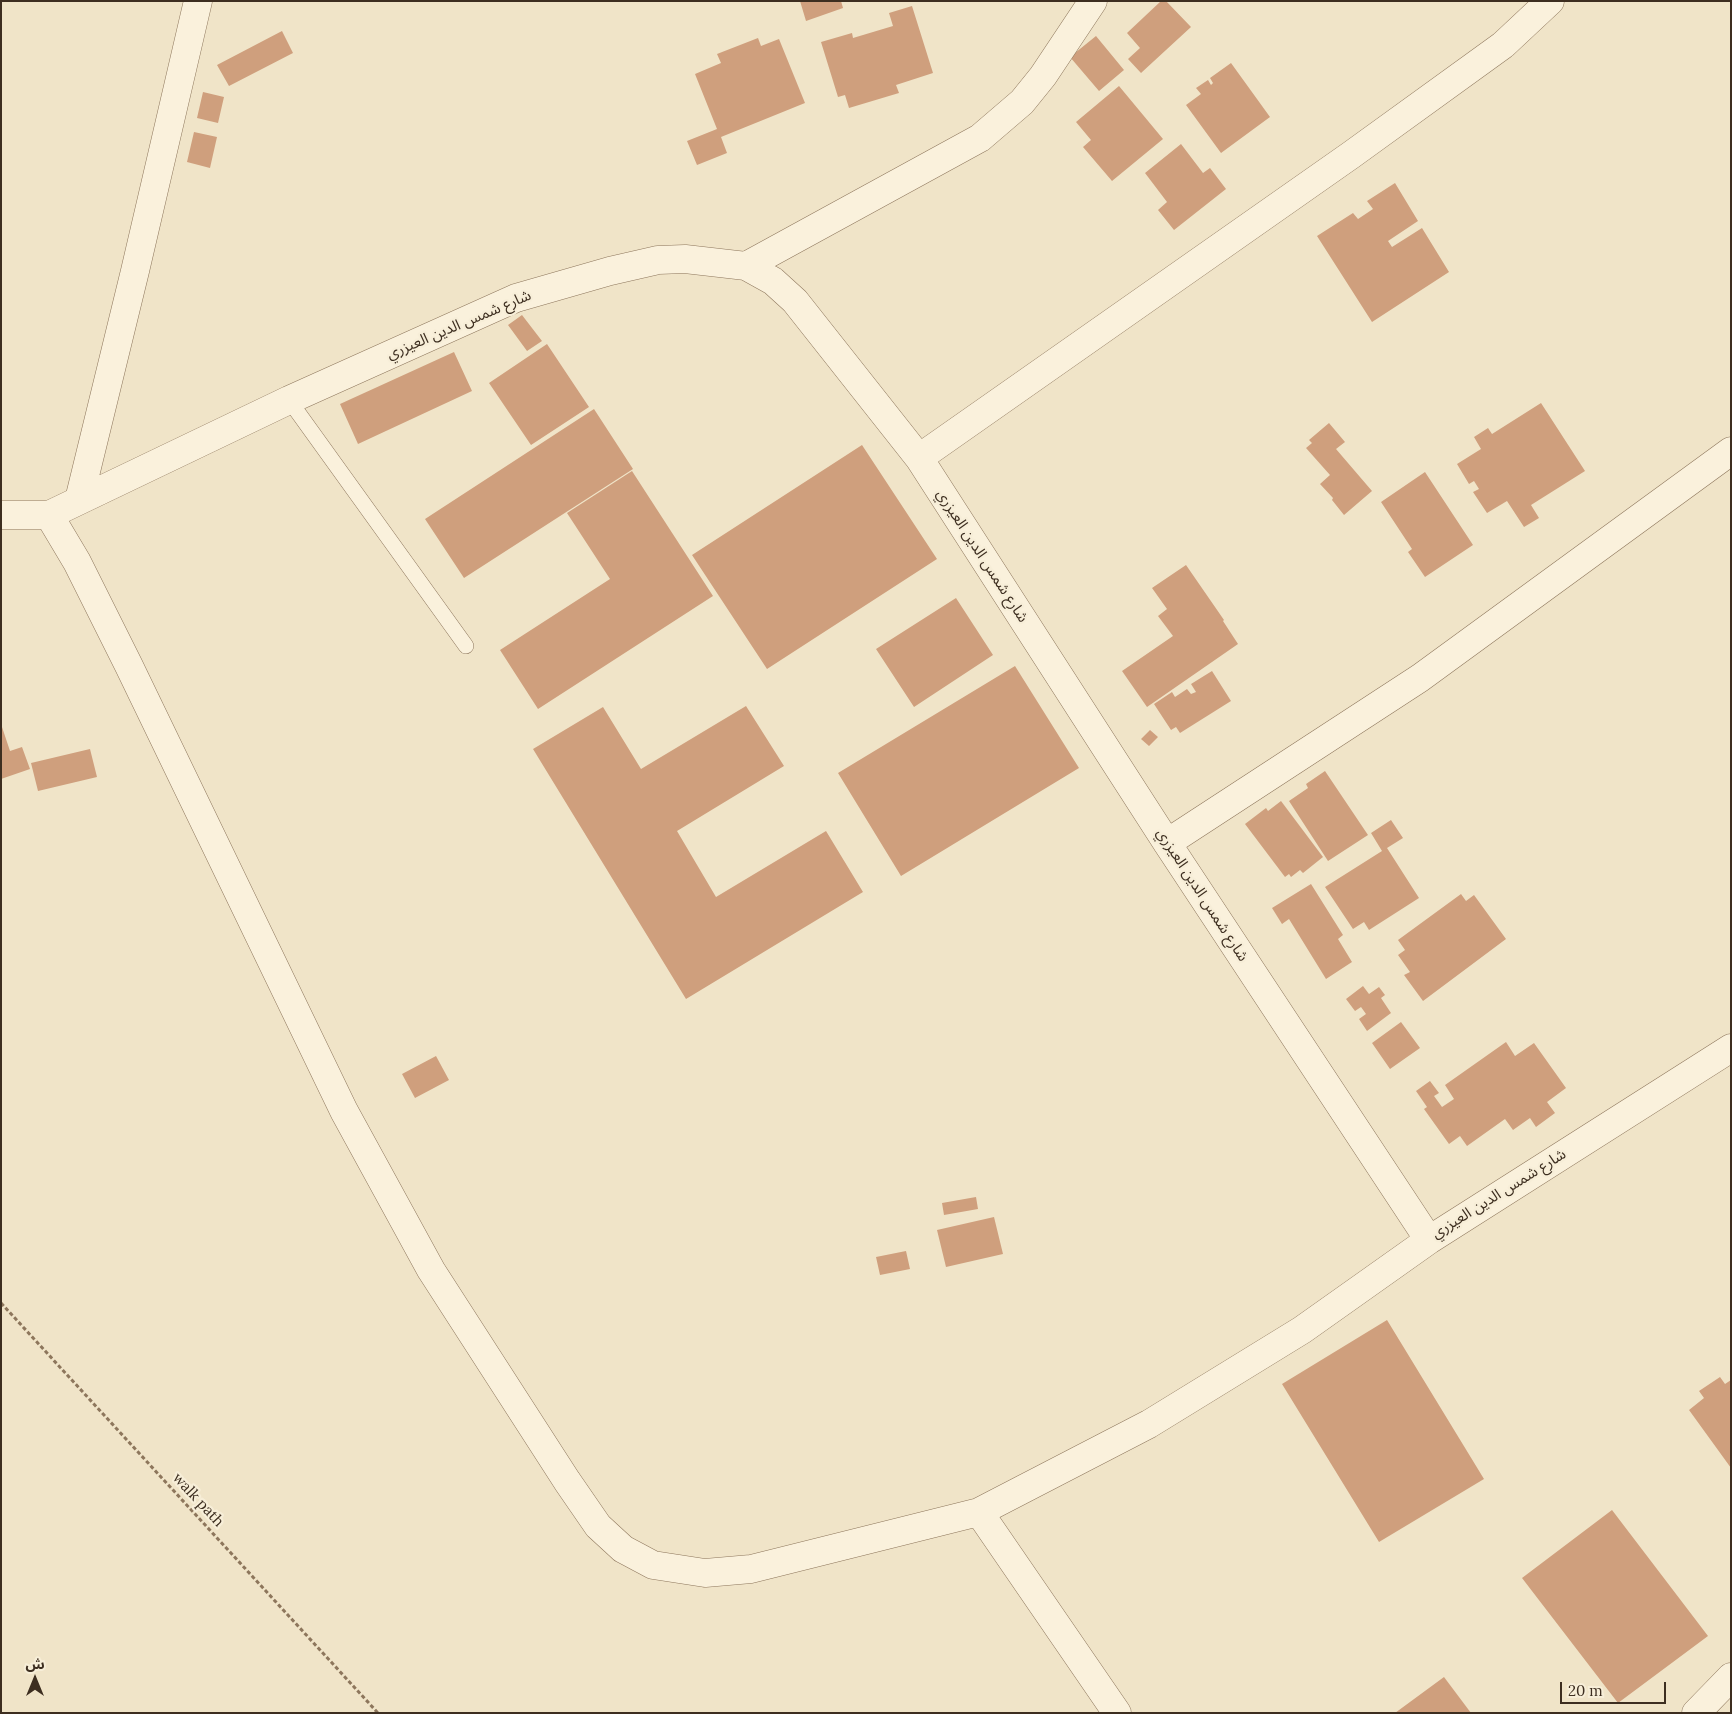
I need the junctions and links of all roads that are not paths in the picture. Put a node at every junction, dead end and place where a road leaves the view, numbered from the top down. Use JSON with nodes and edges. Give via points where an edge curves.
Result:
{"nodes":[{"id":1,"x":198,"y":1,"type":"edge"},
{"id":2,"x":1093,"y":1,"type":"edge"},
{"id":3,"x":1550,"y":1,"type":"edge"},
{"id":4,"x":746,"y":266,"type":"junction"},
{"id":5,"x":289,"y":400,"type":"junction"},
{"id":6,"x":1731,"y":451,"type":"edge"},
{"id":7,"x":919,"y":458,"type":"junction"},
{"id":8,"x":79,"y":500,"type":"junction"},
{"id":9,"x":1,"y":515,"type":"edge"},
{"id":10,"x":48,"y":515,"type":"junction"},
{"id":11,"x":466,"y":646,"type":"dead end"},
{"id":12,"x":1167,"y":842,"type":"junction"},
{"id":13,"x":1731,"y":1048,"type":"edge"},
{"id":14,"x":1429,"y":1240,"type":"junction"},
{"id":15,"x":979,"y":1512,"type":"junction"},
{"id":16,"x":1731,"y":1677,"type":"edge"},
{"id":17,"x":1117,"y":1713,"type":"edge"},
{"id":18,"x":1696,"y":1713,"type":"edge"}],
"edges":[{"from":1,"to":8,"type":"street"},
{"from":2,"to":4,"type":"street","via":[[1022,102],[980,138]]},
{"from":3,"to":7,"type":"street","via":[[1504,45]]},
{"from":4,"to":5,"type":"street","name":"شارع شمس الدين العيزري","via":[[685,259],[658,260],[525,295]]},
{"from":4,"to":7,"type":"street","name":"شارع شمس الدين العيزري","via":[[773,281],[795,301]]},
{"from":5,"to":8,"type":"street","name":"شارع شمس الدين العيزري"},
{"from":5,"to":11,"type":"lane"},
{"from":6,"to":12,"type":"street","via":[[1420,678]]},
{"from":7,"to":12,"type":"street","name":"شارع شمس الدين العيزري"},
{"from":8,"to":10,"type":"street","name":"شارع شمس الدين العيزري"},
{"from":9,"to":10,"type":"street","name":"شارع شمس الدين العيزري"},
{"from":10,"to":15,"type":"street","via":[[76,562],[344,1111],[394,1203],[431,1270],[598,1526],[623,1549],[653,1565],[705,1574],[751,1569]]},
{"from":12,"to":14,"type":"street","name":"شارع شمس الدين العيزري"},
{"from":13,"to":14,"type":"street","name":"شارع شمس الدين العيزري"},
{"from":14,"to":15,"type":"street","via":[[1302,1330],[1149,1424]]},
{"from":15,"to":17,"type":"street"},
{"from":16,"to":18,"type":"street"}]}
